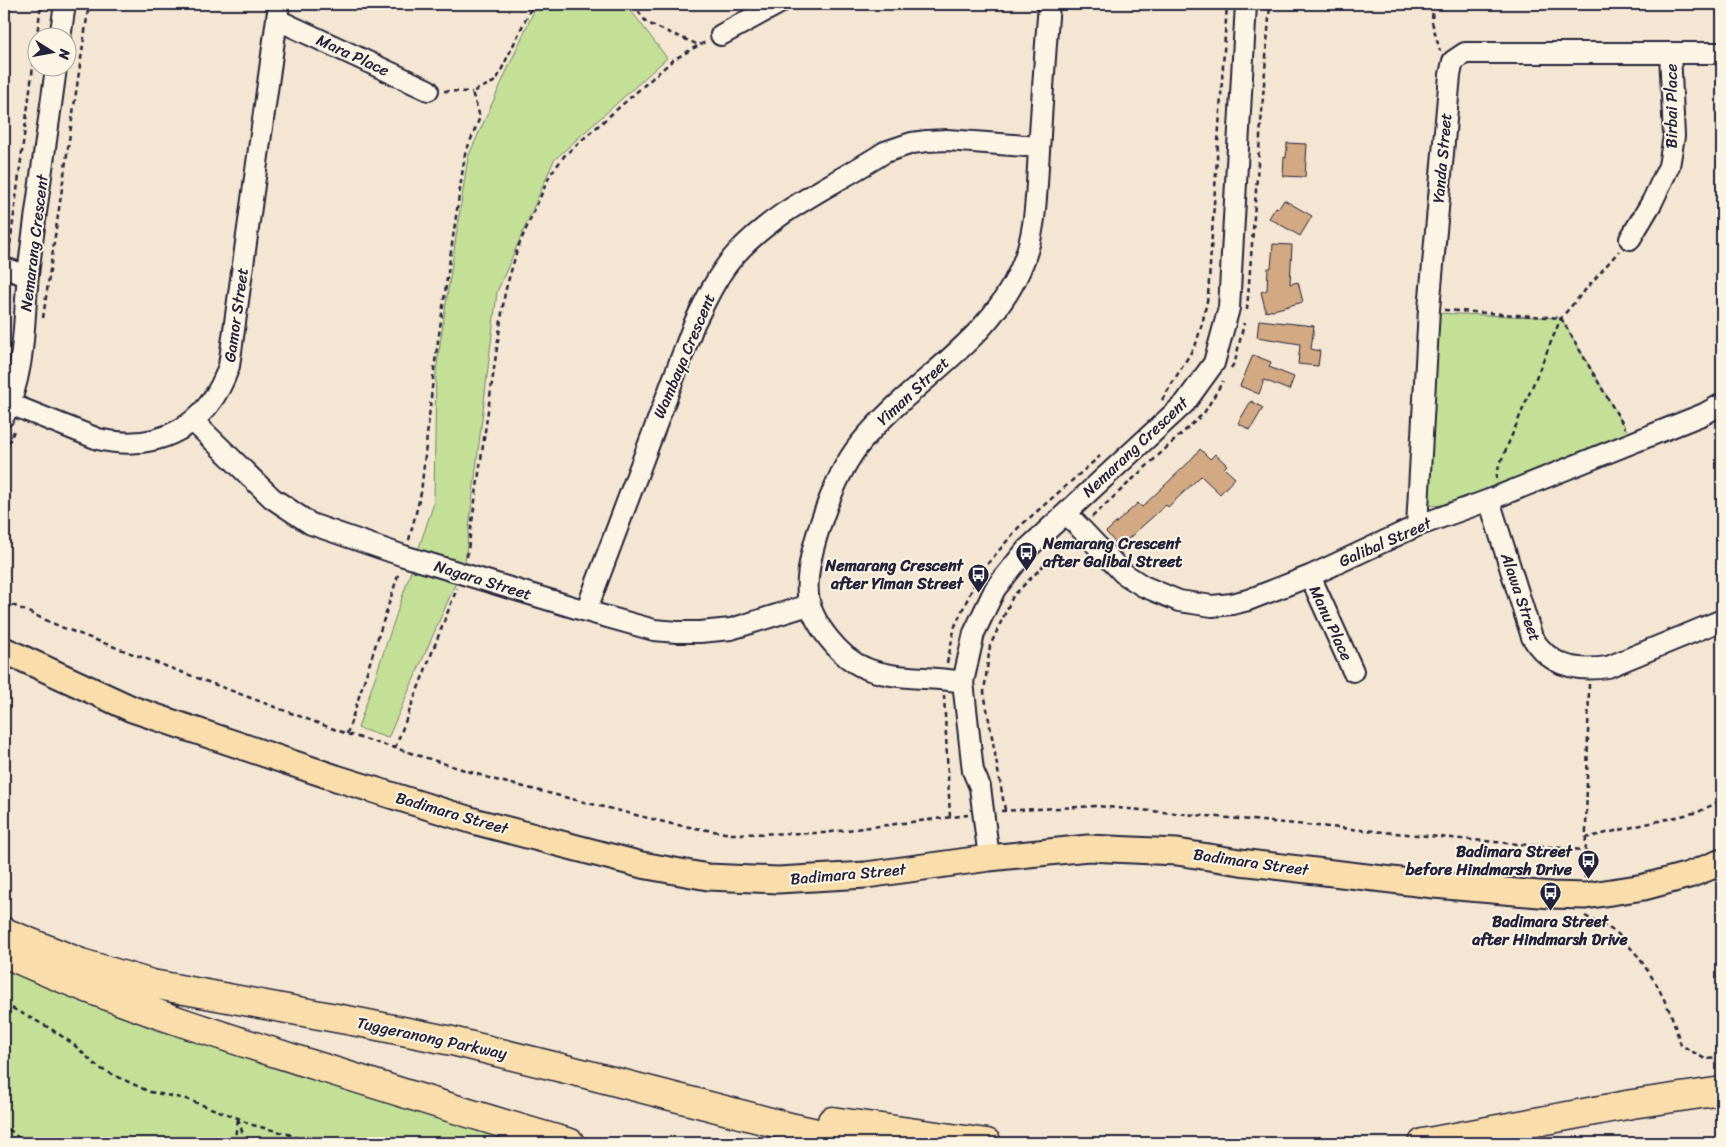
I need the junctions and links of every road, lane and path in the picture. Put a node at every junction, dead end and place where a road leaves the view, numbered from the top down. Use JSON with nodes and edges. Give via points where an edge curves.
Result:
{"nodes":[{"id":1,"x":41,"y":4,"type":"edge"},
{"id":2,"x":65,"y":4,"type":"edge"},
{"id":3,"x":89,"y":4,"type":"edge"},
{"id":4,"x":533,"y":4,"type":"edge"},
{"id":5,"x":633,"y":4,"type":"edge"},
{"id":6,"x":778,"y":4,"type":"edge"},
{"id":7,"x":1049,"y":4,"type":"edge"},
{"id":8,"x":1226,"y":4,"type":"edge"},
{"id":9,"x":1246,"y":4,"type":"edge"},
{"id":10,"x":1432,"y":4,"type":"edge"},
{"id":11,"x":279,"y":12,"type":"edge"},
{"id":12,"x":61,"y":28,"type":"edge"},
{"id":13,"x":720,"y":35,"type":"joint"},
{"id":14,"x":699,"y":45,"type":"junction"},
{"id":15,"x":1670,"y":53,"type":"junction"},
{"id":16,"x":1722,"y":53,"type":"edge"},
{"id":17,"x":1453,"y":61,"type":"junction"},
{"id":18,"x":55,"y":78,"type":"edge"},
{"id":19,"x":428,"y":90,"type":"joint"},
{"id":20,"x":472,"y":92,"type":"junction"},
{"id":21,"x":1039,"y":147,"type":"junction"},
{"id":22,"x":1630,"y":239,"type":"joint"},
{"id":23,"x":5,"y":269,"type":"edge"},
{"id":24,"x":28,"y":276,"type":"junction"},
{"id":25,"x":4,"y":294,"type":"edge"},
{"id":26,"x":1208,"y":296,"type":"dead end"},
{"id":27,"x":1429,"y":309,"type":"junction"},
{"id":28,"x":43,"y":318,"type":"dead end"},
{"id":29,"x":1561,"y":318,"type":"junction"},
{"id":30,"x":1722,"y":404,"type":"edge"},
{"id":31,"x":13,"y":410,"type":"edge"},
{"id":32,"x":193,"y":421,"type":"junction"},
{"id":33,"x":1634,"y":442,"type":"junction"},
{"id":34,"x":4,"y":452,"type":"edge"},
{"id":35,"x":1490,"y":500,"type":"junction"},
{"id":36,"x":1066,"y":513,"type":"junction"},
{"id":37,"x":1417,"y":526,"type":"junction"},
{"id":38,"x":404,"y":556,"type":"junction"},
{"id":39,"x":462,"y":573,"type":"junction"},
{"id":40,"x":1310,"y":576,"type":"junction"},
{"id":41,"x":4,"y":601,"type":"edge"},
{"id":42,"x":809,"y":604,"type":"junction"},
{"id":43,"x":586,"y":611,"type":"junction"},
{"id":44,"x":1722,"y":620,"type":"edge"},
{"id":45,"x":4,"y":650,"type":"edge"},
{"id":46,"x":1589,"y":670,"type":"junction"},
{"id":47,"x":1353,"y":671,"type":"dead end"},
{"id":48,"x":963,"y":682,"type":"junction"},
{"id":49,"x":347,"y":734,"type":"junction"},
{"id":50,"x":395,"y":748,"type":"junction"},
{"id":51,"x":1722,"y":800,"type":"edge"},
{"id":52,"x":1005,"y":810,"type":"dead end"},
{"id":53,"x":950,"y":817,"type":"dead end"},
{"id":54,"x":1585,"y":838,"type":"junction"},
{"id":55,"x":1584,"y":850,"type":"junction"},
{"id":56,"x":982,"y":859,"type":"junction"},
{"id":57,"x":1722,"y":862,"type":"edge"},
{"id":58,"x":1585,"y":896,"type":"junction"},
{"id":59,"x":4,"y":932,"type":"edge"},
{"id":60,"x":4,"y":953,"type":"edge"},
{"id":61,"x":4,"y":1004,"type":"edge"},
{"id":62,"x":1722,"y":1058,"type":"edge"},
{"id":63,"x":1722,"y":1091,"type":"edge"},
{"id":64,"x":697,"y":1104,"type":"junction"},
{"id":65,"x":238,"y":1118,"type":"junction"},
{"id":66,"x":9,"y":1129,"type":"dead end"},
{"id":67,"x":24,"y":1143,"type":"edge"},
{"id":68,"x":234,"y":1143,"type":"edge"},
{"id":69,"x":246,"y":1143,"type":"edge"},
{"id":70,"x":310,"y":1143,"type":"edge"},
{"id":71,"x":570,"y":1143,"type":"edge"},
{"id":72,"x":861,"y":1143,"type":"edge"},
{"id":73,"x":987,"y":1143,"type":"edge"},
{"id":74,"x":1423,"y":1143,"type":"edge"}],
"edges":[{"from":1,"to":23,"type":"path"},
{"from":2,"to":12,"type":"street"},
{"from":3,"to":28,"type":"path"},
{"from":4,"to":20,"type":"path","via":[[496,81]]},
{"from":5,"to":14,"type":"path","via":[[647,23]]},
{"from":6,"to":13,"type":"street"},
{"from":7,"to":21,"type":"street","name":"Yiman Street"},
{"from":8,"to":26,"type":"path"},
{"from":9,"to":36,"type":"street","name":"Nemarang Crescent","via":[[1229,308],[1214,363],[1185,403]]},
{"from":10,"to":17,"type":"path","via":[[1432,22],[1441,55]]},
{"from":11,"to":19,"type":"street","name":"Mara Place"},
{"from":11,"to":32,"type":"street","name":"Gamor Street","via":[[229,366],[212,402]]},
{"from":13,"to":14,"type":"path"},
{"from":14,"to":39,"type":"path","via":[[673,60],[565,155],[550,175],[518,246],[505,292]]},
{"from":15,"to":16,"type":"street"},
{"from":15,"to":17,"type":"street","via":[[1465,53]]},
{"from":15,"to":22,"type":"street","name":"Birbai Place","via":[[1674,136],[1669,166]]},
{"from":17,"to":27,"type":"street","name":"Yanda Street"},
{"from":18,"to":24,"type":"street","name":"Nemarang Crescent"},
{"from":19,"to":20,"type":"path"},
{"from":20,"to":38,"type":"path","via":[[480,118],[465,154],[434,369],[421,493]]},
{"from":21,"to":42,"type":"street","name":"Yiman Street","via":[[1034,230],[1014,283],[982,328],[885,416],[857,448],[832,496],[818,535],[808,574]]},
{"from":21,"to":43,"type":"street","name":"Wambaya Crescent","via":[[947,140],[927,141],[885,152],[784,213],[734,256],[717,279],[694,324]]},
{"from":22,"to":29,"type":"path"},
{"from":23,"to":24,"type":"street"},
{"from":23,"to":25,"type":"path"},
{"from":24,"to":31,"type":"street","name":"Nemarang Crescent","via":[[22,360]]},
{"from":27,"to":29,"type":"path"},
{"from":27,"to":37,"type":"street","name":"Yanda Street"},
{"from":29,"to":33,"type":"path"},
{"from":29,"to":35,"type":"path","via":[[1499,466]]},
{"from":30,"to":33,"type":"street","name":"Galibal Street"},
{"from":31,"to":32,"type":"street","name":"Gamor Street","via":[[98,439],[120,443],[151,441],[176,432]]},
{"from":31,"to":34,"type":"path"},
{"from":32,"to":38,"type":"street","name":"Nagara Street","via":[[272,498],[311,524]]},
{"from":33,"to":35,"type":"street","name":"Galibal Street"},
{"from":35,"to":37,"type":"street","name":"Galibal Street"},
{"from":35,"to":46,"type":"street","name":"Alawa Street","via":[[1532,637],[1539,649],[1552,659]]},
{"from":36,"to":40,"type":"street","name":"Galibal Street","via":[[1123,573],[1143,586],[1179,601],[1212,606],[1232,604]]},
{"from":36,"to":48,"type":"street","name":"Nemarang Crescent","via":[[1027,549],[995,589],[974,634]]},
{"from":37,"to":40,"type":"street","name":"Galibal Street"},
{"from":38,"to":39,"type":"street","name":"Nagara Street"},
{"from":38,"to":49,"type":"path"},
{"from":39,"to":43,"type":"street","name":"Nagara Street"},
{"from":39,"to":50,"type":"path"},
{"from":40,"to":47,"type":"street","name":"Manu Place"},
{"from":41,"to":49,"type":"path","via":[[61,627]]},
{"from":42,"to":43,"type":"street","name":"Nagara Street","via":[[731,629],[700,632],[654,630]]},
{"from":42,"to":48,"type":"street","name":"Yiman Street","via":[[834,645],[863,668],[886,674]]},
{"from":44,"to":46,"type":"street","name":"Alawa Street","via":[[1608,667]]},
{"from":45,"to":56,"type":"main road","name":"Badimara Street","via":[[132,709],[336,778],[477,822],[642,865],[708,876],[778,880],[866,874]]},
{"from":46,"to":54,"type":"path"},
{"from":48,"to":56,"type":"street","name":"Nemarang Crescent","via":[[973,770],[968,788]]},
{"from":49,"to":50,"type":"path"},
{"from":50,"to":53,"type":"path","via":[[496,780],[672,824],[731,834],[823,833]]},
{"from":51,"to":54,"type":"path","via":[[1698,812]]},
{"from":52,"to":55,"type":"path","via":[[1096,806]]},
{"from":54,"to":55,"type":"path"},
{"from":55,"to":58,"type":"path"},
{"from":56,"to":58,"type":"main road","name":"Badimara Street","via":[[1088,848],[1177,852],[1434,885]]},
{"from":57,"to":58,"type":"main road","name":"Badimara Street","via":[[1644,887]]},
{"from":58,"to":62,"type":"path","via":[[1584,917],[1616,932],[1638,956],[1657,985],[1681,1046],[1705,1059]]},
{"from":59,"to":64,"type":"highway","name":"Tuggeranong Parkway","via":[[81,963],[152,984],[452,1042]]},
{"from":60,"to":71,"type":"highway","via":[[31,966],[216,1034]]},
{"from":61,"to":65,"type":"path","via":[[72,1043],[99,1068],[150,1092],[186,1098]]},
{"from":63,"to":74,"type":"highway","via":[[1632,1104]]},
{"from":64,"to":72,"type":"highway","name":"Tuggeranong Parkway"},
{"from":64,"to":73,"type":"highway","via":[[766,1110]]},
{"from":65,"to":68,"type":"path"},
{"from":65,"to":69,"type":"path"},
{"from":65,"to":70,"type":"path"},
{"from":66,"to":67,"type":"path"}]}
